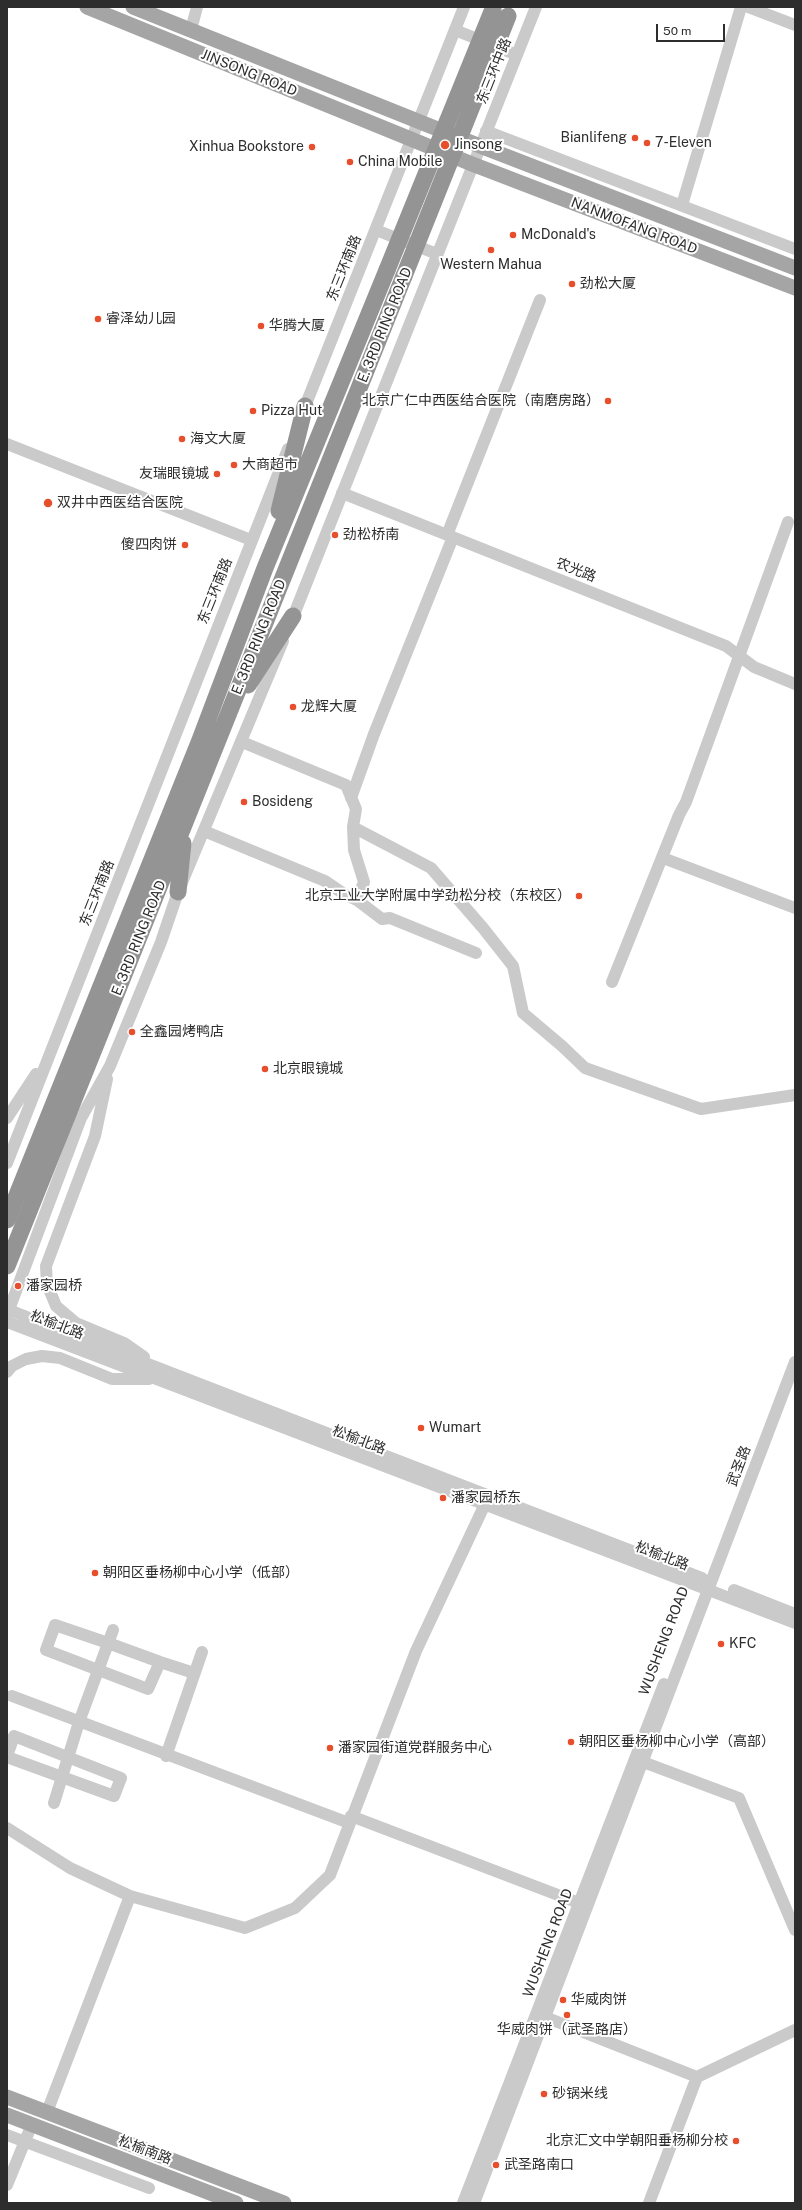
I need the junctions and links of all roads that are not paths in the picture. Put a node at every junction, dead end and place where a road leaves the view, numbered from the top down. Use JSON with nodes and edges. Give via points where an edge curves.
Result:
{"nodes":[{"id":1,"x":87,"y":7,"type":"edge"},
{"id":2,"x":133,"y":7,"type":"edge"},
{"id":3,"x":197,"y":7,"type":"edge"},
{"id":4,"x":464,"y":7,"type":"edge"},
{"id":5,"x":536,"y":7,"type":"edge"},
{"id":6,"x":741,"y":7,"type":"edge"},
{"id":7,"x":748,"y":7,"type":"edge"},
{"id":8,"x":502,"y":10,"type":"edge"},
{"id":9,"x":795,"y":25,"type":"edge"},
{"id":10,"x":191,"y":30,"type":"junction"},
{"id":11,"x":455,"y":30,"type":"junction"},
{"id":12,"x":517,"y":55,"type":"junction"},
{"id":13,"x":419,"y":121,"type":"junction"},
{"id":14,"x":486,"y":131,"type":"junction"},
{"id":15,"x":412,"y":140,"type":"junction"},
{"id":16,"x":480,"y":146,"type":"junction"},
{"id":17,"x":472,"y":164,"type":"junction"},
{"id":18,"x":682,"y":205,"type":"junction"},
{"id":19,"x":376,"y":230,"type":"junction"},
{"id":20,"x":795,"y":249,"type":"edge"},
{"id":21,"x":437,"y":254,"type":"junction"},
{"id":22,"x":795,"y":268,"type":"edge"},
{"id":23,"x":795,"y":288,"type":"edge"},
{"id":24,"x":540,"y":300,"type":"dead end"},
{"id":25,"x":305,"y":406,"type":"junction"},
{"id":26,"x":7,"y":444,"type":"edge"},
{"id":27,"x":342,"y":493,"type":"junction"},
{"id":28,"x":788,"y":522,"type":"dead end"},
{"id":29,"x":450,"y":536,"type":"junction"},
{"id":30,"x":251,"y":540,"type":"junction"},
{"id":31,"x":265,"y":568,"type":"junction"},
{"id":32,"x":293,"y":616,"type":"junction"},
{"id":33,"x":741,"y":657,"type":"junction"},
{"id":34,"x":795,"y":684,"type":"edge"},
{"id":35,"x":228,"y":715,"type":"junction"},
{"id":36,"x":242,"y":742,"type":"junction"},
{"id":37,"x":351,"y":798,"type":"junction"},
{"id":38,"x":185,"y":823,"type":"junction"},
{"id":39,"x":353,"y":827,"type":"junction"},
{"id":40,"x":204,"y":831,"type":"junction"},
{"id":41,"x":663,"y":858,"type":"junction"},
{"id":42,"x":178,"y":892,"type":"junction"},
{"id":43,"x":357,"y":900,"type":"junction"},
{"id":44,"x":795,"y":908,"type":"edge"},
{"id":45,"x":476,"y":953,"type":"dead end"},
{"id":46,"x":612,"y":982,"type":"dead end"},
{"id":47,"x":49,"y":1055,"type":"junction"},
{"id":48,"x":110,"y":1066,"type":"junction"},
{"id":49,"x":795,"y":1095,"type":"edge"},
{"id":50,"x":7,"y":1118,"type":"edge"},
{"id":51,"x":7,"y":1163,"type":"edge"},
{"id":52,"x":7,"y":1220,"type":"edge"},
{"id":53,"x":7,"y":1266,"type":"edge"},
{"id":54,"x":7,"y":1309,"type":"edge"},
{"id":55,"x":7,"y":1315,"type":"edge"},
{"id":56,"x":22,"y":1321,"type":"junction"},
{"id":57,"x":7,"y":1322,"type":"edge"},
{"id":58,"x":795,"y":1362,"type":"edge"},
{"id":59,"x":7,"y":1372,"type":"edge"},
{"id":60,"x":158,"y":1374,"type":"junction"},
{"id":61,"x":485,"y":1504,"type":"junction"},
{"id":62,"x":707,"y":1586,"type":"junction"},
{"id":63,"x":795,"y":1614,"type":"edge"},
{"id":64,"x":795,"y":1623,"type":"edge"},
{"id":65,"x":113,"y":1630,"type":"dead end"},
{"id":66,"x":108,"y":1643,"type":"junction"},
{"id":67,"x":202,"y":1652,"type":"dead end"},
{"id":68,"x":160,"y":1662,"type":"junction"},
{"id":69,"x":98,"y":1670,"type":"junction"},
{"id":70,"x":194,"y":1674,"type":"junction"},
{"id":71,"x":12,"y":1696,"type":"dead end"},
{"id":72,"x":79,"y":1722,"type":"junction"},
{"id":73,"x":7,"y":1756,"type":"edge"},
{"id":74,"x":166,"y":1756,"type":"junction"},
{"id":75,"x":68,"y":1757,"type":"junction"},
{"id":76,"x":642,"y":1762,"type":"junction"},
{"id":77,"x":62,"y":1778,"type":"junction"},
{"id":78,"x":54,"y":1803,"type":"dead end"},
{"id":79,"x":350,"y":1820,"type":"junction"},
{"id":80,"x":7,"y":1828,"type":"edge"},
{"id":81,"x":130,"y":1896,"type":"junction"},
{"id":82,"x":579,"y":1903,"type":"junction"},
{"id":83,"x":795,"y":1930,"type":"edge"},
{"id":84,"x":545,"y":2017,"type":"junction"},
{"id":85,"x":795,"y":2030,"type":"edge"},
{"id":86,"x":697,"y":2077,"type":"junction"},
{"id":87,"x":7,"y":2096,"type":"edge"},
{"id":88,"x":47,"y":2112,"type":"junction"},
{"id":89,"x":7,"y":2115,"type":"edge"},
{"id":90,"x":32,"y":2124,"type":"junction"},
{"id":91,"x":7,"y":2134,"type":"edge"},
{"id":92,"x":25,"y":2141,"type":"junction"},
{"id":93,"x":7,"y":2185,"type":"edge"},
{"id":94,"x":149,"y":2188,"type":"dead end"},
{"id":95,"x":236,"y":2203,"type":"edge"},
{"id":96,"x":284,"y":2203,"type":"edge"},
{"id":97,"x":464,"y":2203,"type":"edge"},
{"id":98,"x":474,"y":2203,"type":"edge"},
{"id":99,"x":649,"y":2203,"type":"edge"}],
"edges":[{"from":1,"to":15,"type":"main road","name":"JINSONG ROAD"},
{"from":2,"to":10,"type":"main road","name":"JINSONG ROAD"},
{"from":3,"to":10,"type":"street"},
{"from":4,"to":11,"type":"street"},
{"from":5,"to":12,"type":"street","name":"东三环中路"},
{"from":6,"to":18,"type":"street"},
{"from":7,"to":9,"type":"street"},
{"from":8,"to":31,"type":"highway","name":"E. 3RD RING ROAD","bridge":true,"via":[[387,270]]},
{"from":8,"to":35,"type":"highway","name":"E. 3RD RING ROAD","bridge":true,"via":[[404,276]]},
{"from":10,"to":13,"type":"main road","name":"JINSONG ROAD"},
{"from":11,"to":12,"type":"street"},
{"from":11,"to":13,"type":"street"},
{"from":12,"to":14,"type":"street","name":"东三环中路"},
{"from":13,"to":15,"type":"street","name":"东三环南路"},
{"from":13,"to":16,"type":"main road","name":"JINSONG ROAD"},
{"from":14,"to":16,"type":"street","name":"东三环中路"},
{"from":14,"to":18,"type":"street"},
{"from":15,"to":17,"type":"main road","name":"JINSONG ROAD"},
{"from":15,"to":19,"type":"street","name":"东三环南路"},
{"from":16,"to":17,"type":"street","name":"东三环中路"},
{"from":16,"to":22,"type":"main road","name":"NANMOFANG ROAD"},
{"from":17,"to":21,"type":"street"},
{"from":17,"to":23,"type":"main road","name":"NANMOFANG ROAD"},
{"from":18,"to":20,"type":"street"},
{"from":19,"to":21,"type":"street"},
{"from":19,"to":25,"type":"street","name":"东三环南路"},
{"from":21,"to":27,"type":"street"},
{"from":24,"to":29,"type":"street"},
{"from":25,"to":30,"type":"street","name":"东三环南路"},
{"from":25,"to":31,"type":"highway"},
{"from":26,"to":30,"type":"street"},
{"from":27,"to":29,"type":"street","name":"农光路"},
{"from":27,"to":32,"type":"street"},
{"from":28,"to":33,"type":"street"},
{"from":29,"to":33,"type":"street","name":"农光路","via":[[726,646]]},
{"from":29,"to":37,"type":"street"},
{"from":30,"to":47,"type":"street","name":"东三环南路"},
{"from":31,"to":52,"type":"highway","name":"E. 3RD RING ROAD","via":[[200,740]]},
{"from":32,"to":35,"type":"highway"},
{"from":32,"to":36,"type":"street"},
{"from":33,"to":34,"type":"street","name":"农光路","via":[[754,668]]},
{"from":33,"to":41,"type":"street"},
{"from":35,"to":38,"type":"highway","name":"E. 3RD RING ROAD"},
{"from":36,"to":37,"type":"street","via":[[346,785]]},
{"from":36,"to":40,"type":"street"},
{"from":37,"to":39,"type":"street","via":[[356,809]]},
{"from":38,"to":42,"type":"highway"},
{"from":38,"to":53,"type":"highway","name":"E. 3RD RING ROAD"},
{"from":39,"to":43,"type":"street","via":[[354,850],[364,882]]},
{"from":39,"to":49,"type":"street","via":[[431,868],[513,966],[523,1013],[585,1068],[701,1109]]},
{"from":40,"to":42,"type":"street"},
{"from":40,"to":43,"type":"street","via":[[325,881]]},
{"from":41,"to":44,"type":"street"},
{"from":41,"to":46,"type":"street"},
{"from":42,"to":48,"type":"street","via":[[162,942]]},
{"from":43,"to":45,"type":"street","via":[[382,919],[390,918]]},
{"from":47,"to":50,"type":"street"},
{"from":47,"to":51,"type":"street"},
{"from":48,"to":55,"type":"street","via":[[81,1118]]},
{"from":48,"to":60,"type":"street","via":[[95,1136],[46,1266],[47,1284],[56,1306],[76,1323],[124,1343]]},
{"from":54,"to":56,"type":"street","bridge":true},
{"from":56,"to":57,"type":"street","name":"松榆北路"},
{"from":56,"to":60,"type":"street","name":"松榆北路"},
{"from":58,"to":62,"type":"street","name":"武圣路"},
{"from":59,"to":60,"type":"street","via":[[12,1366],[26,1359],[42,1356],[60,1358],[112,1379]]},
{"from":60,"to":61,"type":"street","name":"松榆北路"},
{"from":60,"to":62,"type":"street","name":"松榆北路"},
{"from":61,"to":62,"type":"street","name":"松榆北路"},
{"from":61,"to":79,"type":"street","via":[[416,1651]]},
{"from":62,"to":63,"type":"street"},
{"from":62,"to":64,"type":"street"},
{"from":62,"to":76,"type":"street","name":"WUSHENG ROAD"},
{"from":62,"to":82,"type":"street","name":"WUSHENG ROAD"},
{"from":65,"to":66,"type":"street"},
{"from":66,"to":68,"type":"street"},
{"from":66,"to":69,"type":"street"},
{"from":66,"to":69,"type":"street","via":[[55,1625],[46,1650]]},
{"from":67,"to":70,"type":"street"},
{"from":68,"to":69,"type":"street","via":[[148,1689]]},
{"from":68,"to":70,"type":"street"},
{"from":69,"to":72,"type":"street"},
{"from":70,"to":74,"type":"street"},
{"from":71,"to":72,"type":"street"},
{"from":72,"to":74,"type":"street"},
{"from":72,"to":75,"type":"street"},
{"from":73,"to":75,"type":"street","via":[[14,1736]]},
{"from":73,"to":77,"type":"street"},
{"from":74,"to":79,"type":"street"},
{"from":75,"to":77,"type":"street"},
{"from":75,"to":77,"type":"street","via":[[121,1778],[114,1796]]},
{"from":76,"to":83,"type":"street","via":[[740,1798]]},
{"from":76,"to":84,"type":"street","name":"WUSHENG ROAD"},
{"from":77,"to":78,"type":"street"},
{"from":79,"to":81,"type":"street","via":[[330,1875],[295,1908],[245,1928]]},
{"from":79,"to":82,"type":"street"},
{"from":80,"to":81,"type":"street","via":[[70,1868]]},
{"from":81,"to":88,"type":"street"},
{"from":82,"to":97,"type":"street","name":"WUSHENG ROAD"},
{"from":84,"to":86,"type":"street"},
{"from":84,"to":98,"type":"street","name":"WUSHENG ROAD"},
{"from":85,"to":86,"type":"street"},
{"from":86,"to":99,"type":"street"},
{"from":87,"to":88,"type":"main road","name":"松榆南路"},
{"from":88,"to":96,"type":"main road","name":"松榆南路"},
{"from":89,"to":90,"type":"main road"},
{"from":90,"to":92,"type":"street"},
{"from":90,"to":95,"type":"main road"},
{"from":91,"to":92,"type":"street"},
{"from":92,"to":93,"type":"street"},
{"from":92,"to":94,"type":"street"}]}
